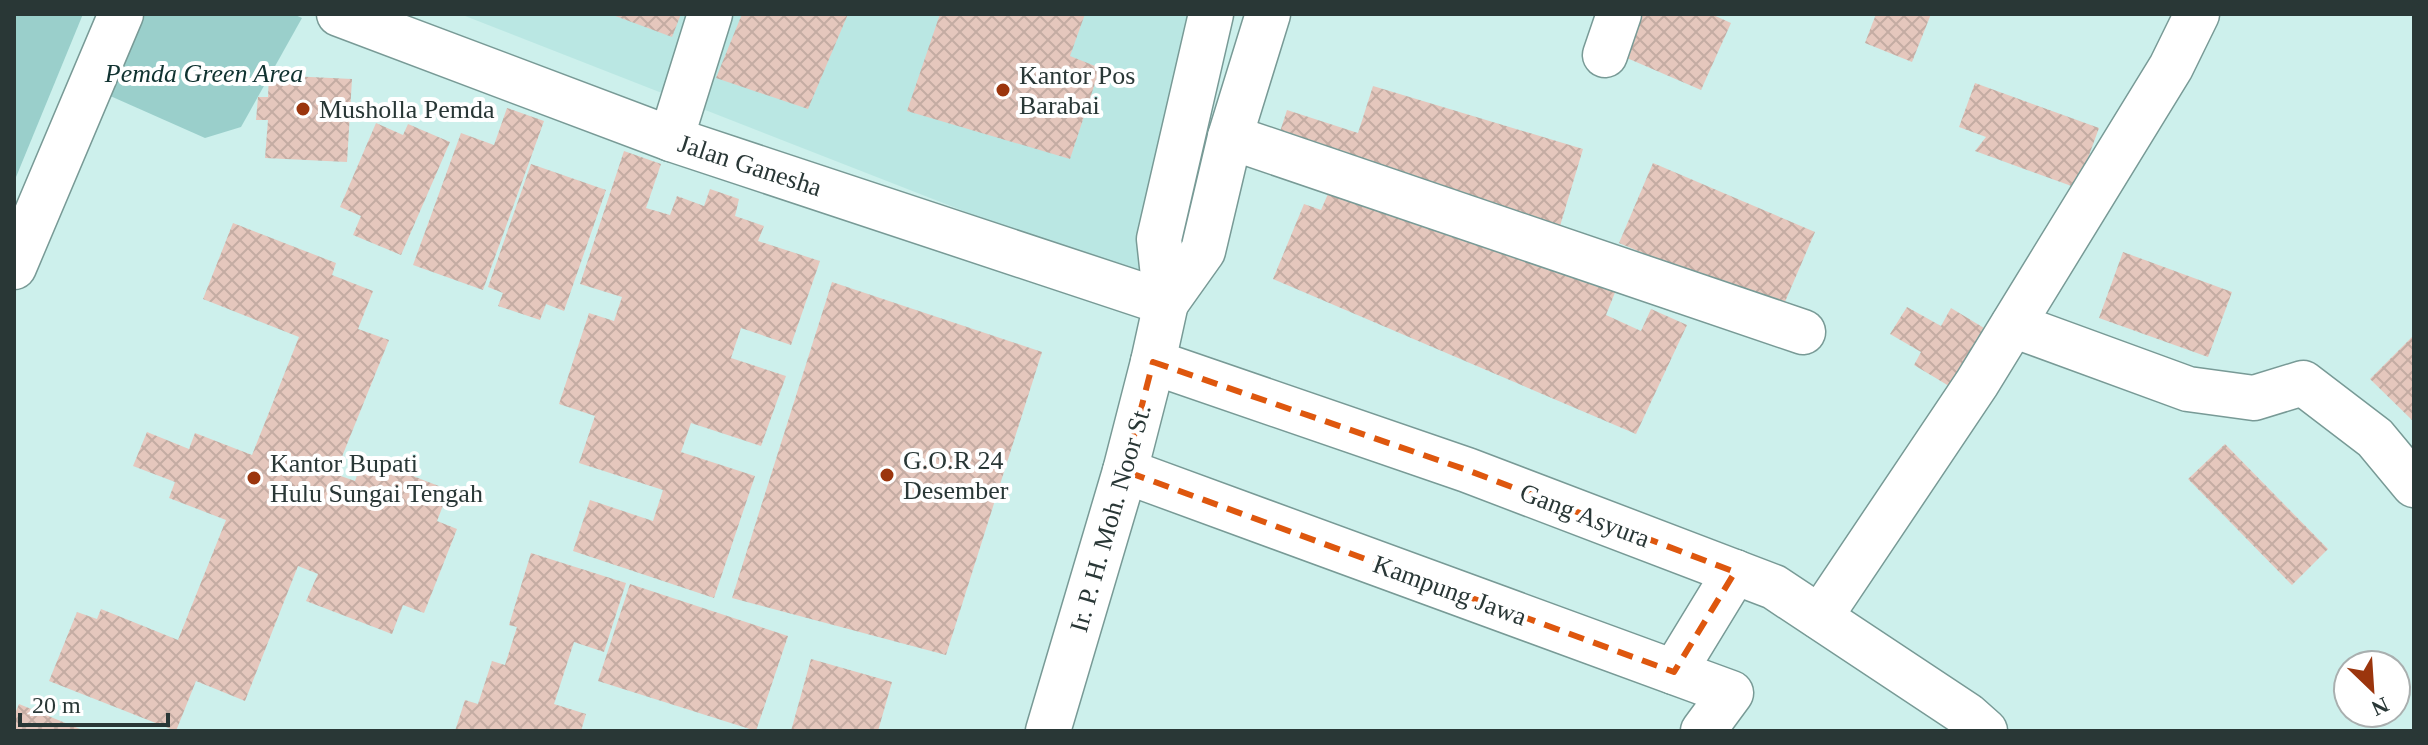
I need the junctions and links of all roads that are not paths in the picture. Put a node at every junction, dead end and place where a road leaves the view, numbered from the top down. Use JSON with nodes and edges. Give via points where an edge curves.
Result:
{"nodes":[{"id":1,"x":121,"y":14,"type":"edge"},
{"id":2,"x":339,"y":14,"type":"edge"},
{"id":3,"x":710,"y":14,"type":"edge"},
{"id":4,"x":1211,"y":14,"type":"edge"},
{"id":5,"x":1268,"y":14,"type":"edge"},
{"id":6,"x":1619,"y":14,"type":"edge"},
{"id":7,"x":2197,"y":14,"type":"edge"},
{"id":8,"x":1605,"y":55,"type":"dead end"},
{"id":9,"x":1230,"y":137,"type":"junction"},
{"id":10,"x":671,"y":139,"type":"junction"},
{"id":11,"x":14,"y":267,"type":"edge"},
{"id":12,"x":1166,"y":303,"type":"junction"},
{"id":13,"x":2013,"y":325,"type":"junction"},
{"id":14,"x":1803,"y":332,"type":"dead end"},
{"id":15,"x":1153,"y":362,"type":"junction"},
{"id":16,"x":1125,"y":471,"type":"junction"},
{"id":17,"x":2414,"y":485,"type":"edge"},
{"id":18,"x":1735,"y":572,"type":"junction"},
{"id":19,"x":1820,"y":617,"type":"junction"},
{"id":20,"x":1674,"y":672,"type":"junction"},
{"id":21,"x":1048,"y":731,"type":"edge"},
{"id":22,"x":1703,"y":731,"type":"edge"},
{"id":23,"x":1985,"y":731,"type":"edge"}],
"edges":[{"from":1,"to":11,"type":"street"},
{"from":2,"to":10,"type":"street","name":"Jalan Ganesha"},
{"from":3,"to":10,"type":"street"},
{"from":4,"to":12,"type":"street","name":"Ir. P. H. Moh. Noor St.","via":[[1159,239]]},
{"from":5,"to":9,"type":"street","name":"Ir. P. H. Moh. Noor St."},
{"from":6,"to":8,"type":"street"},
{"from":7,"to":13,"type":"street","via":[[2171,67]]},
{"from":9,"to":12,"type":"street","name":"Ir. P. H. Moh. Noor St.","via":[[1203,251]]},
{"from":9,"to":14,"type":"street"},
{"from":10,"to":12,"type":"street","name":"Jalan Ganesha"},
{"from":12,"to":15,"type":"street","name":"Ir. P. H. Moh. Noor St."},
{"from":13,"to":17,"type":"street","via":[[2188,389],[2254,398],[2303,383],[2375,438]]},
{"from":13,"to":19,"type":"street"},
{"from":15,"to":16,"type":"street","name":"Ir. P. H. Moh. Noor St."},
{"from":15,"to":18,"type":"street","name":"Gang Asyura","via":[[1467,470]]},
{"from":16,"to":20,"type":"street","name":"Kampung Jawa"},
{"from":16,"to":21,"type":"street","name":"Ir. P. H. Moh. Noor St."},
{"from":18,"to":19,"type":"street","name":"Gang Asyura","via":[[1774,587]]},
{"from":18,"to":20,"type":"street"},
{"from":19,"to":23,"type":"street","name":"Gang Asyura"},
{"from":20,"to":22,"type":"street","name":"Kampung Jawa","via":[[1731,693]]}]}
